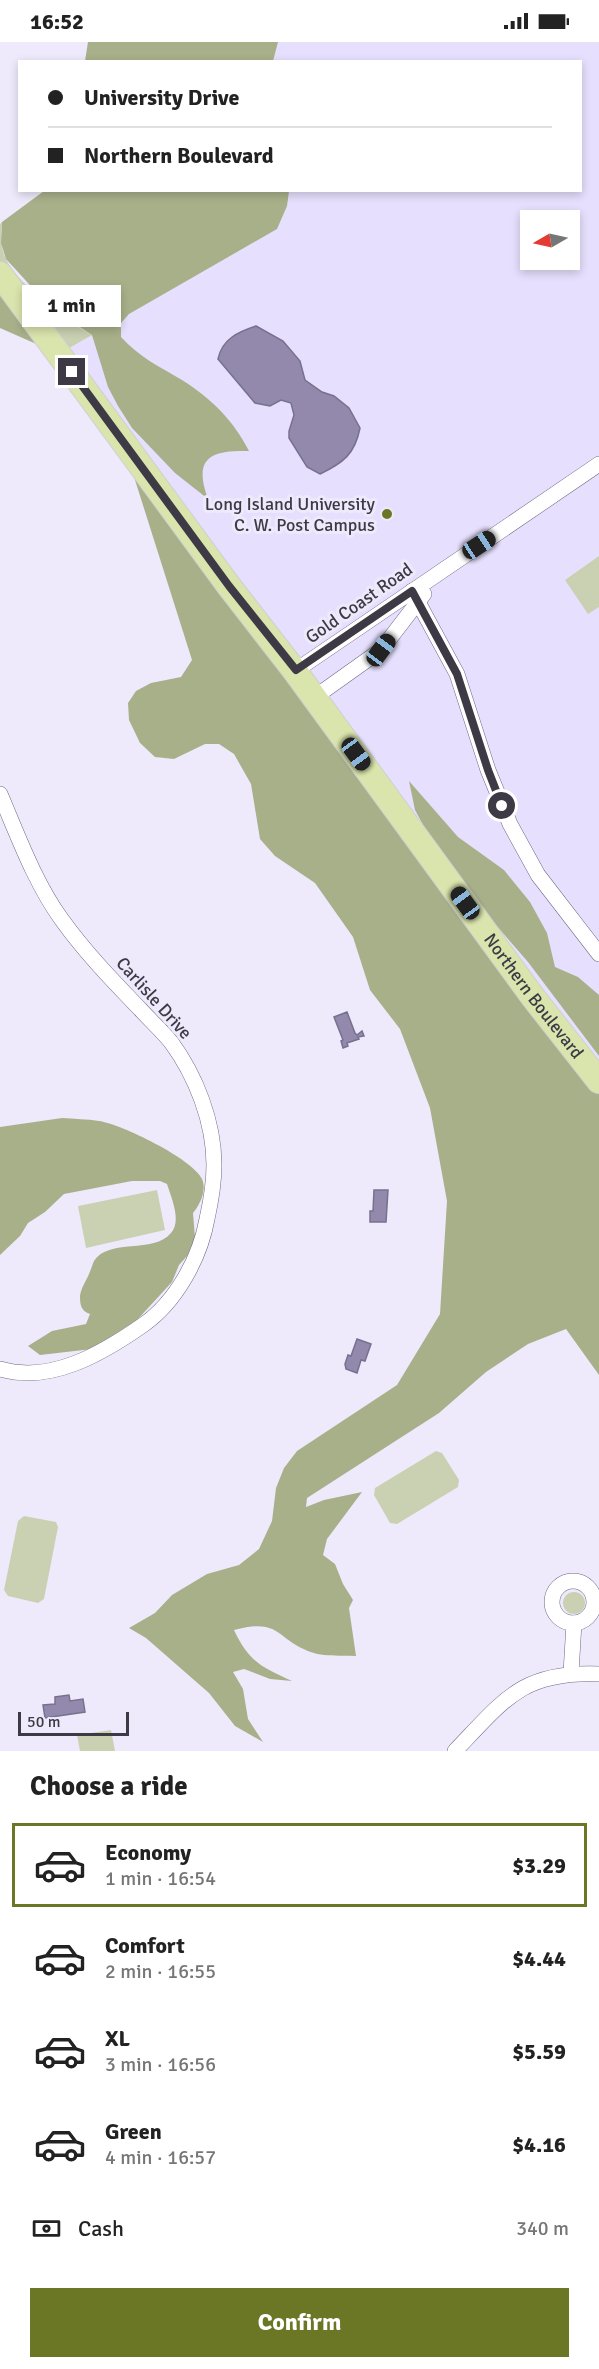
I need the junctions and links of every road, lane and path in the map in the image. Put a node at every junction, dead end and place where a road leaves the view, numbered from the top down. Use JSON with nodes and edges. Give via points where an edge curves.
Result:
{"nodes":[{"id":1,"x":0,"y":274,"type":"edge"},
{"id":2,"x":599,"y":465,"type":"edge"},
{"id":3,"x":415,"y":596,"type":"junction"},
{"id":4,"x":296,"y":670,"type":"junction"},
{"id":5,"x":315,"y":698,"type":"junction"},
{"id":6,"x":0,"y":794,"type":"edge"},
{"id":7,"x":599,"y":954,"type":"edge"},
{"id":8,"x":599,"y":1081,"type":"edge"},
{"id":9,"x":0,"y":1369,"type":"edge"},
{"id":10,"x":574,"y":1623,"type":"dead end"},
{"id":11,"x":571,"y":1673,"type":"junction"},
{"id":12,"x":599,"y":1674,"type":"edge"},
{"id":13,"x":455,"y":1751,"type":"edge"}],
"edges":[{"from":1,"to":4,"type":"main road","name":"Northern Boulevard","via":[[229,586]]},
{"from":2,"to":3,"type":"street","name":"Gold Coast Road","via":[[444,568]]},
{"from":3,"to":4,"type":"street","name":"Gold Coast Road"},
{"from":3,"to":5,"type":"street","name":"Gold Coast Road","via":[[381,650]]},
{"from":3,"to":7,"type":"street","via":[[457,674],[510,824],[538,875]]},
{"from":4,"to":5,"type":"main road","name":"Northern Boulevard"},
{"from":5,"to":8,"type":"main road","name":"Northern Boulevard"},
{"from":6,"to":9,"type":"street","name":"Carlisle Drive","via":[[40,885],[60,918],[87,953],[170,1042],[194,1079],[209,1126],[214,1164],[205,1231],[195,1257],[182,1285],[146,1322],[86,1360],[31,1372]]},
{"from":10,"to":11,"type":"street"},
{"from":11,"to":12,"type":"street"},
{"from":11,"to":13,"type":"street","via":[[533,1682],[507,1698]]}]}
